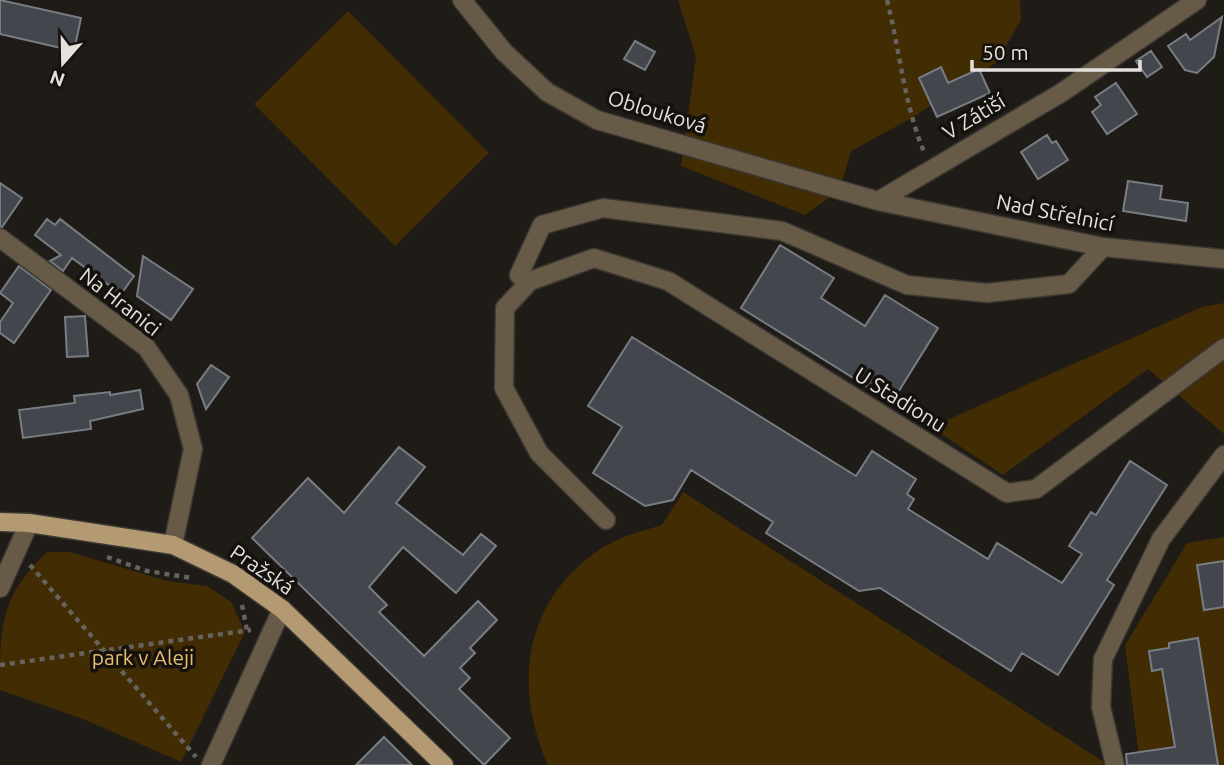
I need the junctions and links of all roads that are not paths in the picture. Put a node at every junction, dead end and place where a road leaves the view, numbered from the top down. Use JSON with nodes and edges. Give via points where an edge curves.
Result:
{"nodes":[{"id":1,"x":462,"y":0,"type":"edge"},
{"id":2,"x":1197,"y":0,"type":"edge"},
{"id":3,"x":878,"y":201,"type":"junction"},
{"id":4,"x":0,"y":238,"type":"edge"},
{"id":5,"x":1103,"y":247,"type":"junction"},
{"id":6,"x":1224,"y":259,"type":"edge"},
{"id":7,"x":530,"y":281,"type":"junction"},
{"id":8,"x":1224,"y":348,"type":"edge"},
{"id":9,"x":1224,"y":455,"type":"edge"},
{"id":10,"x":606,"y":520,"type":"dead end"},
{"id":11,"x":0,"y":523,"type":"edge"},
{"id":12,"x":29,"y":523,"type":"junction"},
{"id":13,"x":173,"y":545,"type":"junction"},
{"id":14,"x":0,"y":588,"type":"edge"},
{"id":15,"x":282,"y":609,"type":"junction"},
{"id":16,"x":211,"y":765,"type":"edge"},
{"id":17,"x":444,"y":765,"type":"edge"},
{"id":18,"x":1115,"y":765,"type":"edge"}],
"edges":[{"from":1,"to":3,"type":"street","name":"Oblouková","via":[[504,52],[547,92],[597,120]]},
{"from":2,"to":3,"type":"street","name":"V Zátiší","via":[[1061,93]]},
{"from":3,"to":5,"type":"street","name":"Nad Střelnicí"},
{"from":4,"to":13,"type":"street","name":"Na Hranici","via":[[146,347],[179,395],[193,449]]},
{"from":5,"to":6,"type":"street","name":"Nad Střelnicí"},
{"from":5,"to":7,"type":"street","via":[[1069,284],[987,293],[907,285],[782,231],[603,208],[542,225],[519,275]]},
{"from":7,"to":8,"type":"street","name":"U Stadionu","via":[[594,258],[668,281],[1007,493],[1036,489]]},
{"from":7,"to":10,"type":"street","name":"U Stadionu","via":[[505,308],[504,388],[539,453]]},
{"from":9,"to":18,"type":"street","via":[[1161,539],[1102,659],[1101,707]]},
{"from":11,"to":12,"type":"main road","name":"Pražská"},
{"from":12,"to":13,"type":"main road","name":"Pražská"},
{"from":12,"to":14,"type":"street"},
{"from":13,"to":15,"type":"main road","name":"Pražská","via":[[233,574]]},
{"from":15,"to":16,"type":"street"},
{"from":15,"to":17,"type":"main road","name":"Pražská"}]}
